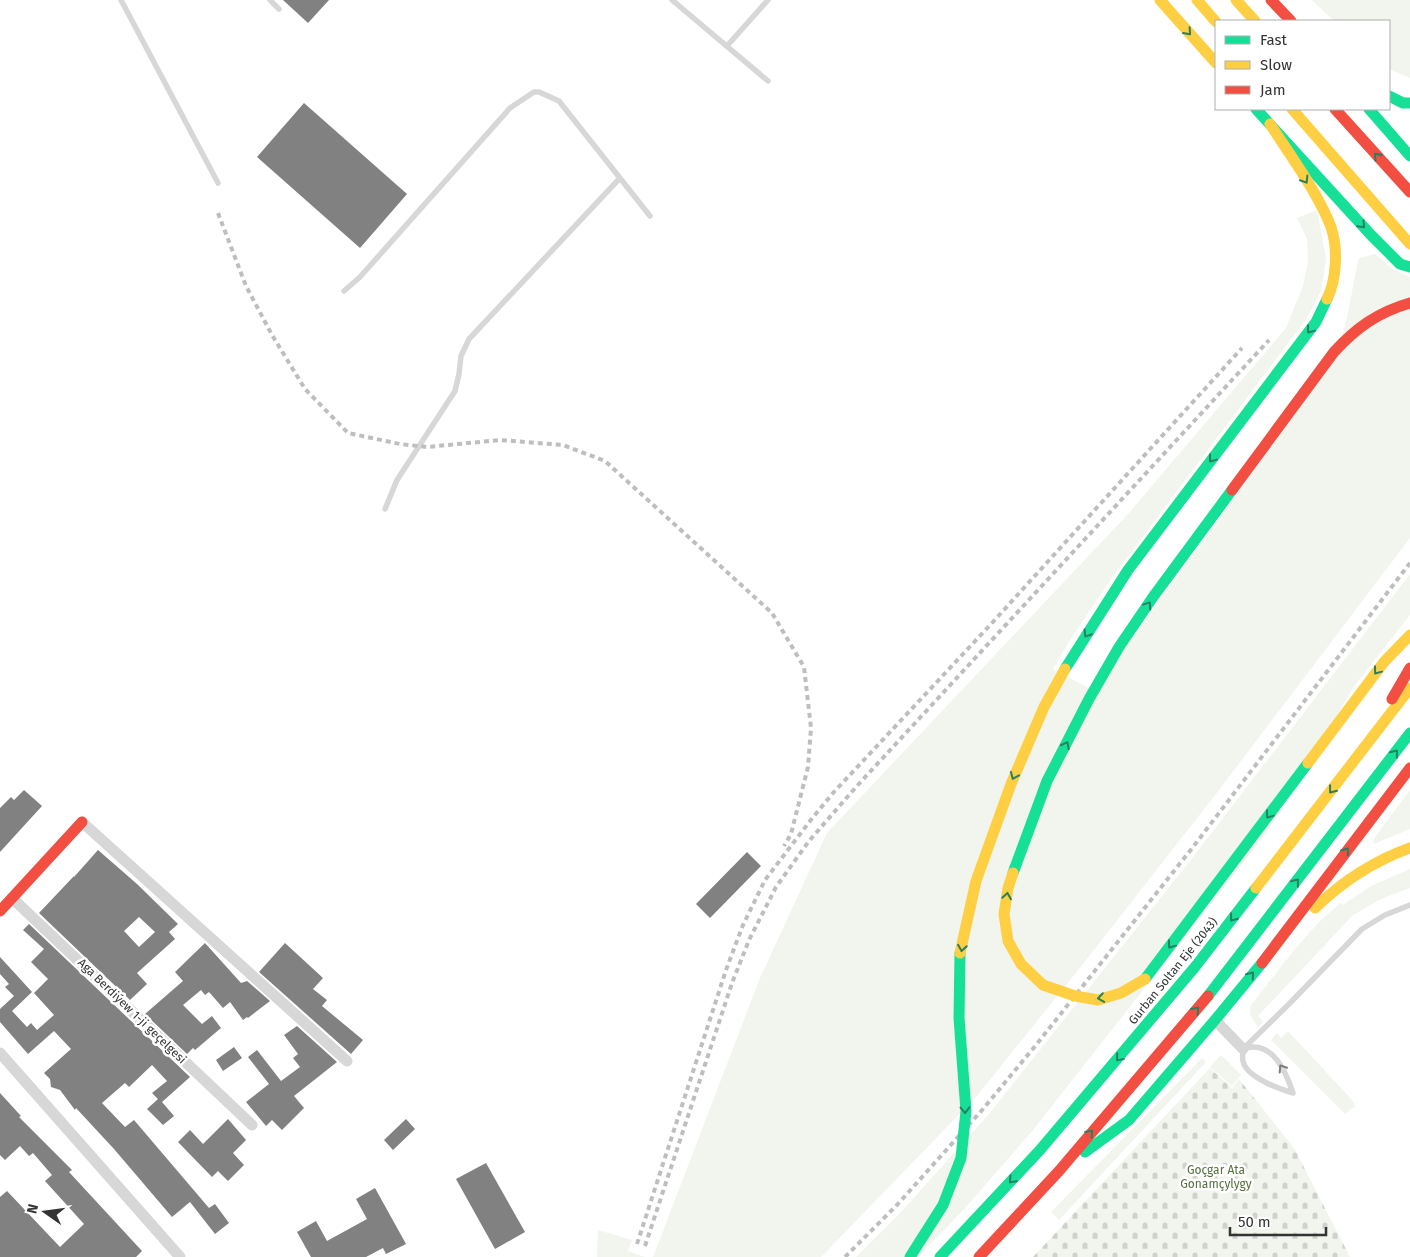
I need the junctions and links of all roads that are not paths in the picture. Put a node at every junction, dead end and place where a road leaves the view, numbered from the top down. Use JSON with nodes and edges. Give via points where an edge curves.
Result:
{"nodes":[{"id":1,"x":121,"y":0,"type":"edge"},
{"id":2,"x":270,"y":0,"type":"edge"},
{"id":3,"x":672,"y":0,"type":"edge"},
{"id":4,"x":768,"y":0,"type":"edge"},
{"id":5,"x":1160,"y":0,"type":"edge"},
{"id":6,"x":1197,"y":0,"type":"edge"},
{"id":7,"x":1236,"y":0,"type":"edge"},
{"id":8,"x":1271,"y":0,"type":"edge"},
{"id":9,"x":279,"y":9,"type":"dead end"},
{"id":10,"x":1254,"y":20,"type":"edge"},
{"id":11,"x":1290,"y":20,"type":"edge"},
{"id":12,"x":1215,"y":21,"type":"edge"},
{"id":13,"x":727,"y":46,"type":"junction"},
{"id":14,"x":1215,"y":62,"type":"edge"},
{"id":15,"x":768,"y":81,"type":"dead end"},
{"id":16,"x":1390,"y":96,"type":"edge"},
{"id":17,"x":1410,"y":103,"type":"edge"},
{"id":18,"x":1257,"y":110,"type":"edge"},
{"id":19,"x":1293,"y":110,"type":"edge"},
{"id":20,"x":1336,"y":110,"type":"edge"},
{"id":21,"x":1370,"y":110,"type":"edge"},
{"id":22,"x":1270,"y":124,"type":"junction"},
{"id":23,"x":1410,"y":156,"type":"edge"},
{"id":24,"x":620,"y":178,"type":"junction"},
{"id":25,"x":218,"y":183,"type":"dead end"},
{"id":26,"x":1410,"y":192,"type":"edge"},
{"id":27,"x":650,"y":216,"type":"dead end"},
{"id":28,"x":1410,"y":244,"type":"edge"},
{"id":29,"x":1410,"y":267,"type":"edge"},
{"id":30,"x":344,"y":291,"type":"dead end"},
{"id":31,"x":1410,"y":303,"type":"edge"},
{"id":32,"x":386,"y":509,"type":"dead end"},
{"id":33,"x":1410,"y":635,"type":"edge"},
{"id":34,"x":1410,"y":668,"type":"edge"},
{"id":35,"x":1410,"y":688,"type":"edge"},
{"id":36,"x":1410,"y":733,"type":"edge"},
{"id":37,"x":1362,"y":751,"type":"junction"},
{"id":38,"x":1410,"y":768,"type":"edge"},
{"id":39,"x":82,"y":822,"type":"joint"},
{"id":40,"x":1410,"y":848,"type":"edge"},
{"id":41,"x":12,"y":898,"type":"junction"},
{"id":42,"x":1410,"y":905,"type":"edge"},
{"id":43,"x":0,"y":911,"type":"edge"},
{"id":44,"x":1275,"y":946,"type":"junction"},
{"id":45,"x":1215,"y":1020,"type":"junction"},
{"id":46,"x":1243,"y":1049,"type":"junction"},
{"id":47,"x":0,"y":1053,"type":"edge"},
{"id":48,"x":347,"y":1061,"type":"dead end"},
{"id":49,"x":252,"y":1125,"type":"dead end"},
{"id":50,"x":1058,"y":1170,"type":"junction"},
{"id":51,"x":177,"y":1256,"type":"edge"},
{"id":52,"x":910,"y":1257,"type":"edge"},
{"id":53,"x":940,"y":1257,"type":"edge"},
{"id":54,"x":979,"y":1257,"type":"edge"}],
"edges":[{"from":1,"to":25,"type":"lane"},
{"from":2,"to":9,"type":"lane"},
{"from":3,"to":13,"type":"lane"},
{"from":4,"to":13,"type":"lane"},
{"from":5,"to":14,"type":"main road","one_way":true},
{"from":6,"to":12,"type":"main road"},
{"from":7,"to":10,"type":"main road"},
{"from":8,"to":11,"type":"main road"},
{"from":13,"to":15,"type":"lane"},
{"from":16,"to":17,"type":"main road"},
{"from":18,"to":22,"type":"main road"},
{"from":19,"to":28,"type":"main road"},
{"from":26,"to":20,"type":"main road","one_way":true},
{"from":21,"to":23,"type":"main road"},
{"from":22,"to":29,"type":"main road","one_way":true,"via":[[1400,264]]},
{"from":22,"to":52,"type":"main road","one_way":true,"bridge":true,"via":[[1332,228],[1336,262],[1330,291],[1316,322],[1128,570],[1044,707],[976,881],[960,950],[959,1018],[966,1111],[962,1158],[943,1205]]},
{"from":24,"to":27,"type":"lane"},
{"from":24,"to":30,"type":"lane","via":[[559,101],[534,92],[510,108]]},
{"from":24,"to":32,"type":"lane","via":[[469,339],[461,356],[455,391],[397,480]]},
{"from":33,"to":31,"type":"main road","one_way":true,"bridge":true,"via":[[1384,662],[1145,979],[1121,993],[1098,1000],[1043,985],[1021,964],[1008,941],[1004,914],[1008,888],[1047,781],[1119,647],[1334,352],[1354,330],[1372,317]]},
{"from":34,"to":37,"type":"main road"},
{"from":35,"to":37,"type":"main road","name":"Gurban Soltan Eje (2043)"},
{"from":50,"to":36,"type":"main road","one_way":true,"via":[[1213,990]]},
{"from":37,"to":53,"type":"main road","name":"Gurban Soltan Eje (2043)","one_way":true,"via":[[1195,967],[1117,1061],[1040,1150]]},
{"from":44,"to":38,"type":"main road","one_way":true},
{"from":39,"to":41,"type":"main road"},
{"from":39,"to":48,"type":"street"},
{"from":40,"to":44,"type":"main road","via":[[1363,870],[1331,892]]},
{"from":41,"to":43,"type":"main road"},
{"from":41,"to":49,"type":"street","name":"Aga Berdiýew 1-ji geçelgesi"},
{"from":42,"to":46,"type":"lane","via":[[1362,929]]},
{"from":45,"to":44,"type":"main road","one_way":true},
{"from":45,"to":46,"type":"street"},
{"from":45,"to":50,"type":"main road","via":[[1129,1120]]},
{"from":46,"to":46,"type":"lane","one_way":true,"via":[[1243,1062],[1265,1083],[1293,1093],[1287,1076],[1264,1048]]},
{"from":47,"to":51,"type":"street"},
{"from":50,"to":54,"type":"main road"}]}
